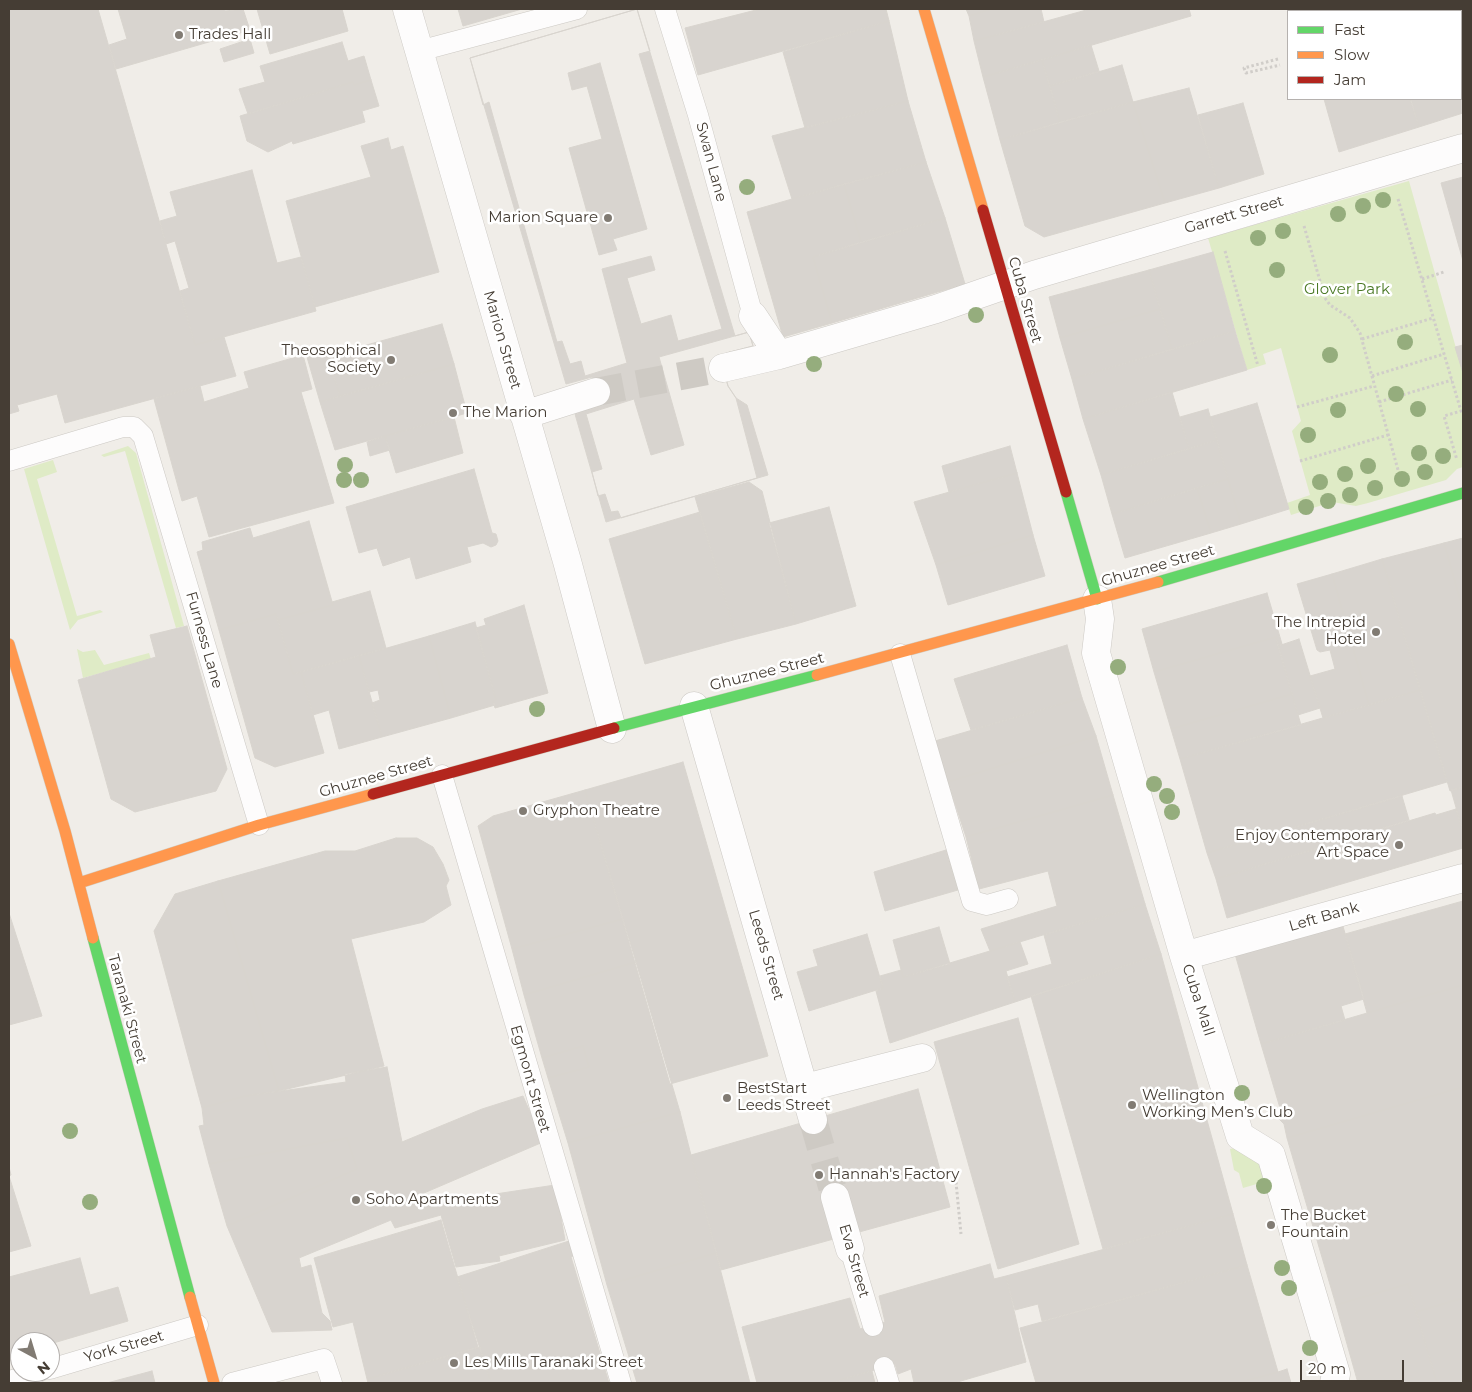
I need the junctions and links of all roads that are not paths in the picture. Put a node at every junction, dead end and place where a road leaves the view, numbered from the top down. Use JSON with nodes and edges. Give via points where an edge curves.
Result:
{"nodes":[{"id":1,"x":407,"y":9,"type":"edge"},
{"id":2,"x":577,"y":9,"type":"edge"},
{"id":3,"x":665,"y":9,"type":"edge"},
{"id":4,"x":924,"y":9,"type":"edge"},
{"id":5,"x":419,"y":52,"type":"junction"},
{"id":6,"x":1463,"y":148,"type":"edge"},
{"id":7,"x":1005,"y":285,"type":"junction"},
{"id":8,"x":753,"y":316,"type":"joint"},
{"id":9,"x":779,"y":355,"type":"junction"},
{"id":10,"x":723,"y":368,"type":"tunnel mouth"},
{"id":11,"x":596,"y":392,"type":"tunnel mouth"},
{"id":12,"x":524,"y":415,"type":"junction"},
{"id":13,"x":9,"y":461,"type":"edge"},
{"id":14,"x":1463,"y":493,"type":"edge"},
{"id":15,"x":1097,"y":599,"type":"junction"},
{"id":16,"x":9,"y":644,"type":"edge"},
{"id":17,"x":900,"y":654,"type":"junction"},
{"id":18,"x":694,"y":706,"type":"junction"},
{"id":19,"x":612,"y":729,"type":"junction"},
{"id":20,"x":442,"y":774,"type":"junction"},
{"id":21,"x":259,"y":826,"type":"junction"},
{"id":22,"x":1463,"y":878,"type":"edge"},
{"id":23,"x":79,"y":883,"type":"junction"},
{"id":24,"x":1008,"y":899,"type":"dead end"},
{"id":25,"x":1184,"y":956,"type":"junction"},
{"id":26,"x":922,"y":1058,"type":"dead end"},
{"id":27,"x":805,"y":1088,"type":"junction"},
{"id":28,"x":813,"y":1120,"type":"tunnel mouth"},
{"id":29,"x":835,"y":1197,"type":"tunnel mouth"},
{"id":30,"x":850,"y":1250,"type":"joint"},
{"id":31,"x":198,"y":1325,"type":"junction"},
{"id":32,"x":873,"y":1326,"type":"dead end"},
{"id":33,"x":60,"y":1366,"type":"edge"},
{"id":34,"x":214,"y":1383,"type":"edge"},
{"id":35,"x":232,"y":1383,"type":"edge"},
{"id":36,"x":332,"y":1383,"type":"edge"},
{"id":37,"x":621,"y":1383,"type":"edge"},
{"id":38,"x":1334,"y":1383,"type":"edge"}],
"edges":[{"from":1,"to":5,"type":"street","name":"Marion Street"},
{"from":2,"to":5,"type":"lane"},
{"from":3,"to":8,"type":"lane","name":"Swan Lane","via":[[698,114]]},
{"from":4,"to":7,"type":"main road","name":"Cuba Street"},
{"from":5,"to":12,"type":"street","name":"Marion Street"},
{"from":6,"to":7,"type":"street","name":"Garrett Street"},
{"from":7,"to":9,"type":"street"},
{"from":7,"to":15,"type":"main road","name":"Cuba Street"},
{"from":8,"to":9,"type":"street"},
{"from":9,"to":10,"type":"street"},
{"from":11,"to":12,"type":"street"},
{"from":12,"to":19,"type":"street","name":"Marion Street"},
{"from":13,"to":21,"type":"lane","name":"Furness Lane","via":[[130,426],[139,430]]},
{"from":14,"to":15,"type":"main road","name":"Ghuznee Street"},
{"from":15,"to":17,"type":"main road","name":"Ghuznee Street"},
{"from":15,"to":25,"type":"street","name":"Cuba Mall","via":[[1100,619],[1096,653]]},
{"from":16,"to":23,"type":"main road","name":"Taranaki Street"},
{"from":17,"to":18,"type":"main road","name":"Ghuznee Street"},
{"from":17,"to":24,"type":"lane","via":[[972,901],[987,905]]},
{"from":18,"to":19,"type":"main road","name":"Ghuznee Street"},
{"from":18,"to":27,"type":"street","name":"Leeds Street"},
{"from":19,"to":20,"type":"main road","name":"Ghuznee Street"},
{"from":20,"to":21,"type":"main road","name":"Ghuznee Street"},
{"from":20,"to":37,"type":"lane","name":"Egmont Street"},
{"from":21,"to":23,"type":"main road","name":"Ghuznee Street"},
{"from":22,"to":25,"type":"street","name":"Left Bank"},
{"from":23,"to":31,"type":"main road","name":"Taranaki Street"},
{"from":25,"to":38,"type":"street","name":"Cuba Mall","via":[[1240,1136],[1271,1155],[1336,1374]]},
{"from":26,"to":27,"type":"street"},
{"from":27,"to":28,"type":"street"},
{"from":29,"to":30,"type":"street","name":"Eva Street"},
{"from":30,"to":32,"type":"lane","name":"Eva Street"},
{"from":31,"to":33,"type":"lane","name":"York Street"},
{"from":31,"to":34,"type":"main road","name":"Taranaki Street"},
{"from":35,"to":36,"type":"lane","via":[[324,1359]]}]}
